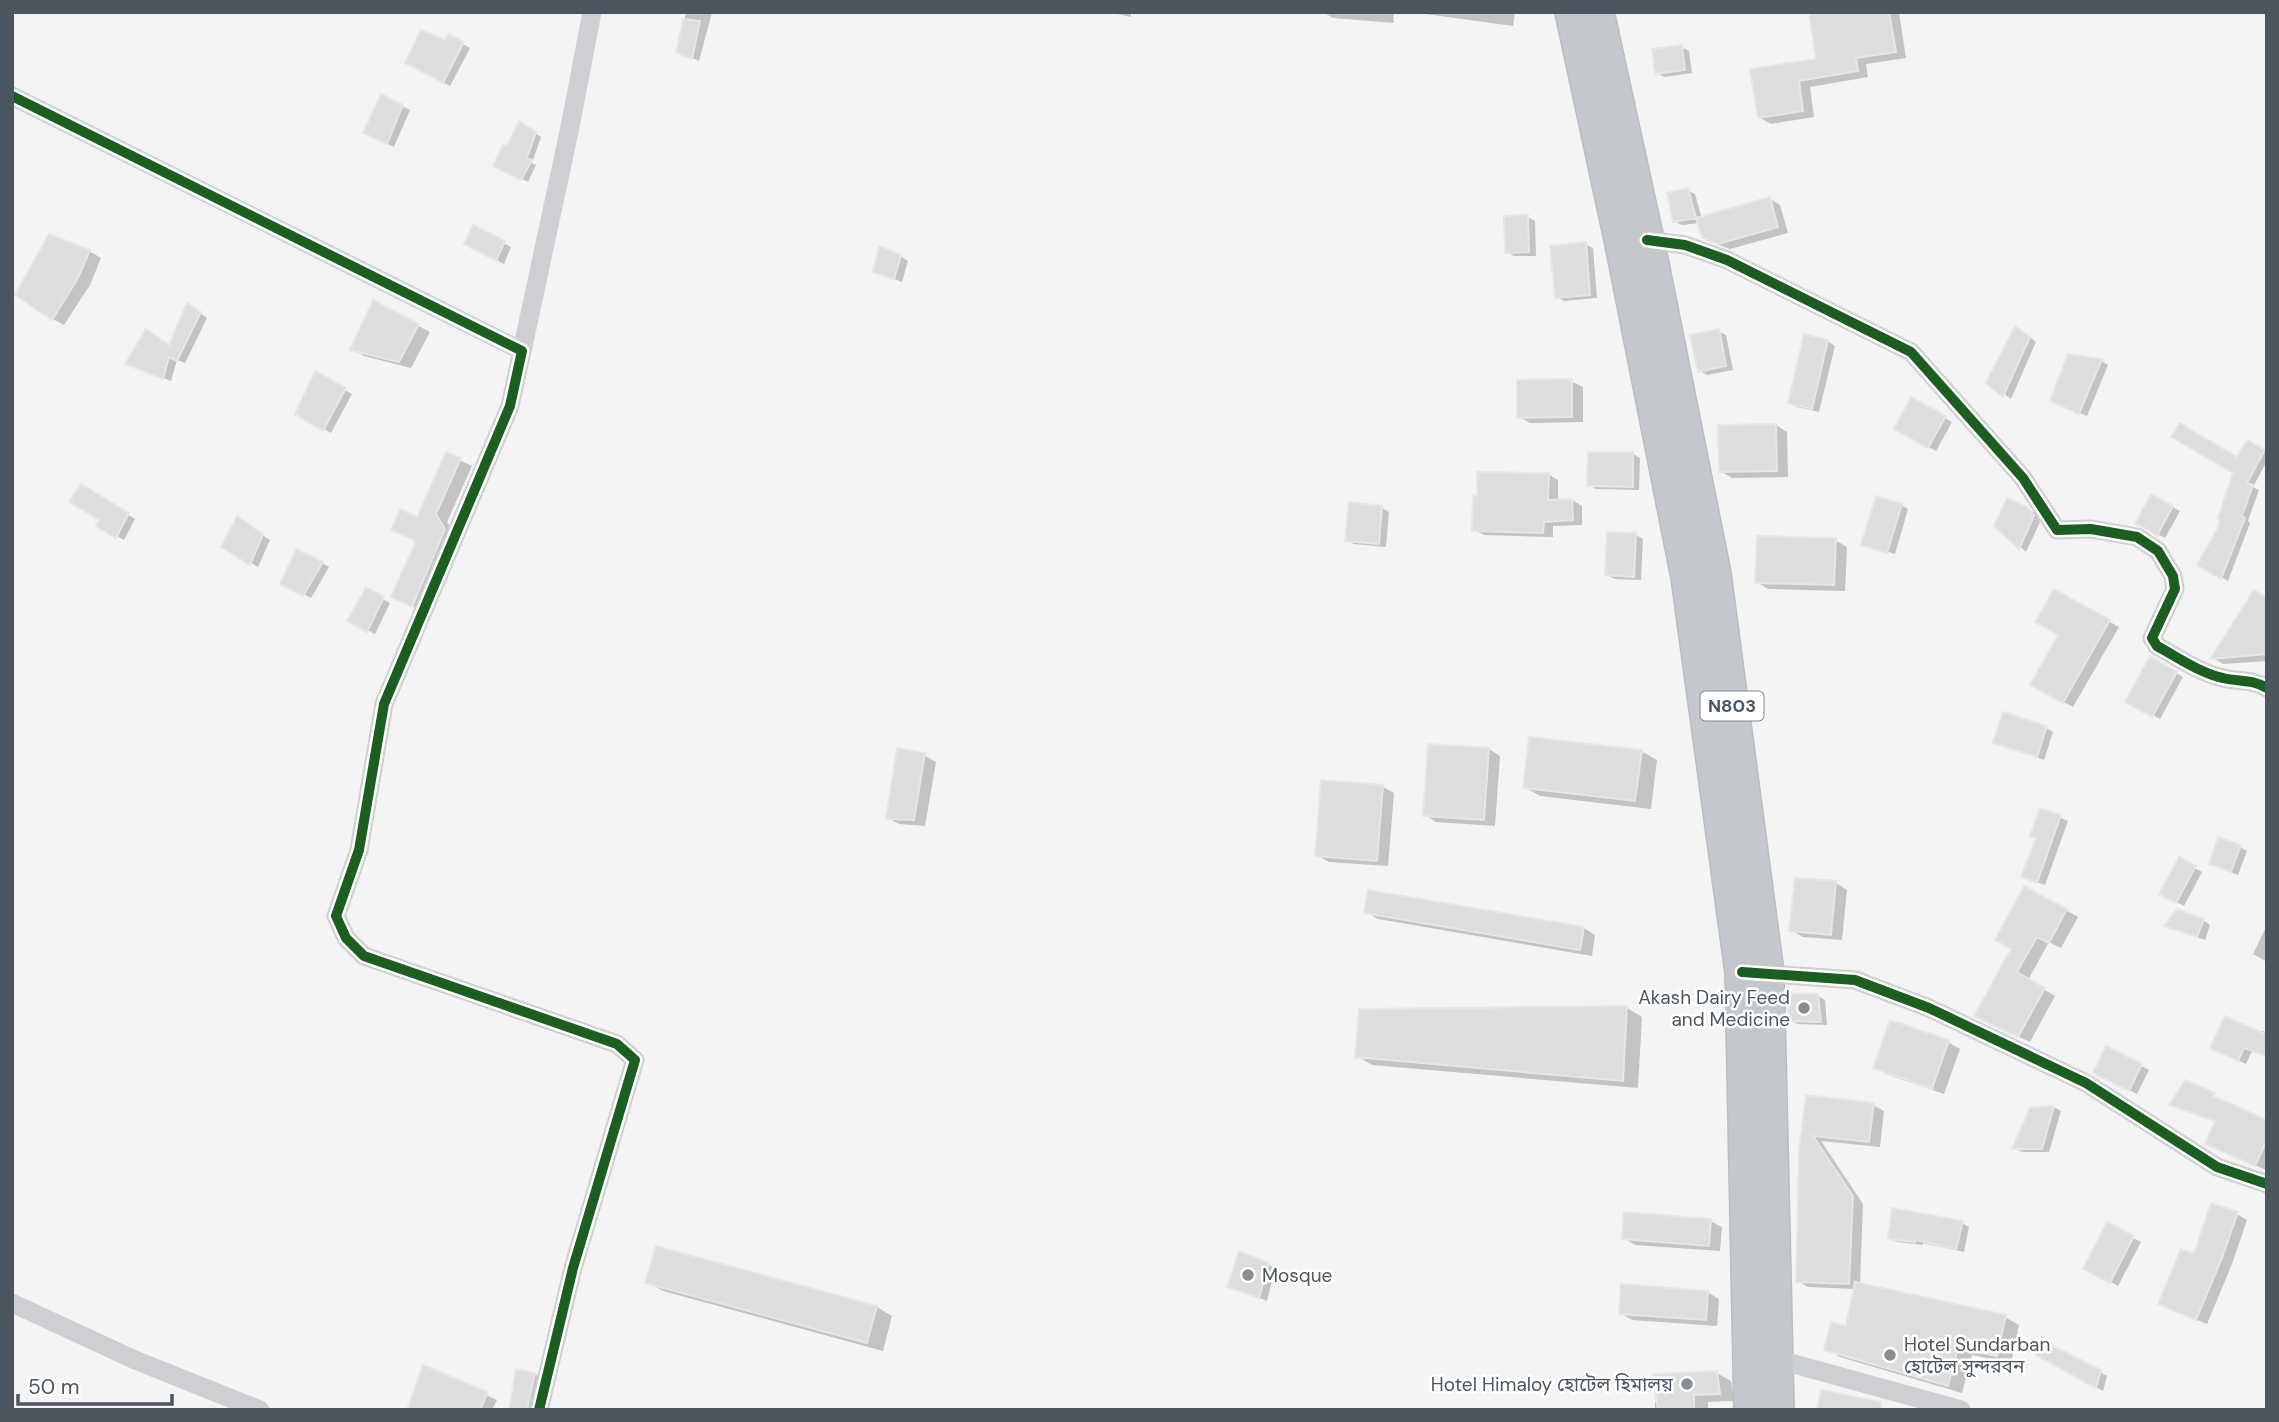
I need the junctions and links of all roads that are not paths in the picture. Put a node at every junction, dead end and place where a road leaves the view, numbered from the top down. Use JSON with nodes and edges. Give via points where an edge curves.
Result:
{"nodes":[{"id":1,"x":592,"y":12,"type":"edge"},
{"id":2,"x":1587,"y":22,"type":"edge"},
{"id":3,"x":12,"y":96,"type":"edge"},
{"id":4,"x":1647,"y":240,"type":"junction"},
{"id":5,"x":522,"y":351,"type":"junction"},
{"id":6,"x":1701,"y":575,"type":"junction"},
{"id":7,"x":2267,"y":688,"type":"edge"},
{"id":8,"x":1754,"y":972,"type":"junction"},
{"id":9,"x":1760,"y":1166,"type":"junction"},
{"id":10,"x":2267,"y":1184,"type":"edge"},
{"id":11,"x":12,"y":1303,"type":"edge"},
{"id":12,"x":1776,"y":1359,"type":"junction"},
{"id":13,"x":254,"y":1409,"type":"edge"},
{"id":14,"x":539,"y":1410,"type":"edge"},
{"id":15,"x":1751,"y":1410,"type":"edge"},
{"id":16,"x":1777,"y":1410,"type":"edge"},
{"id":17,"x":1961,"y":1410,"type":"edge"}],
"edges":[{"from":1,"to":5,"type":"street"},
{"from":2,"to":4,"type":"highway","number":"N803"},
{"from":2,"to":6,"type":"highway","number":"N803","via":[[1621,239]]},
{"from":3,"to":5,"type":"street"},
{"from":4,"to":6,"type":"highway","number":"N803"},
{"from":4,"to":7,"type":"street","via":[[1685,245],[1727,260],[1911,352],[2023,478],[2057,530],[2091,529],[2137,537],[2158,551],[2175,589],[2152,638],[2157,646],[2210,674]]},
{"from":5,"to":14,"type":"street","via":[[510,407],[384,704],[359,850],[336,916],[346,938],[364,956],[617,1044],[635,1060],[573,1268]]},
{"from":6,"to":8,"type":"highway","number":"N803"},
{"from":8,"to":9,"type":"highway","number":"N803"},
{"from":8,"to":10,"type":"street","via":[[1855,980],[1929,1008],[2086,1083],[2217,1167]]},
{"from":9,"to":12,"type":"highway","number":"N803"},
{"from":9,"to":15,"type":"highway","number":"N803"},
{"from":11,"to":13,"type":"street"},
{"from":12,"to":16,"type":"highway","number":"N803"},
{"from":12,"to":17,"type":"street"}]}
